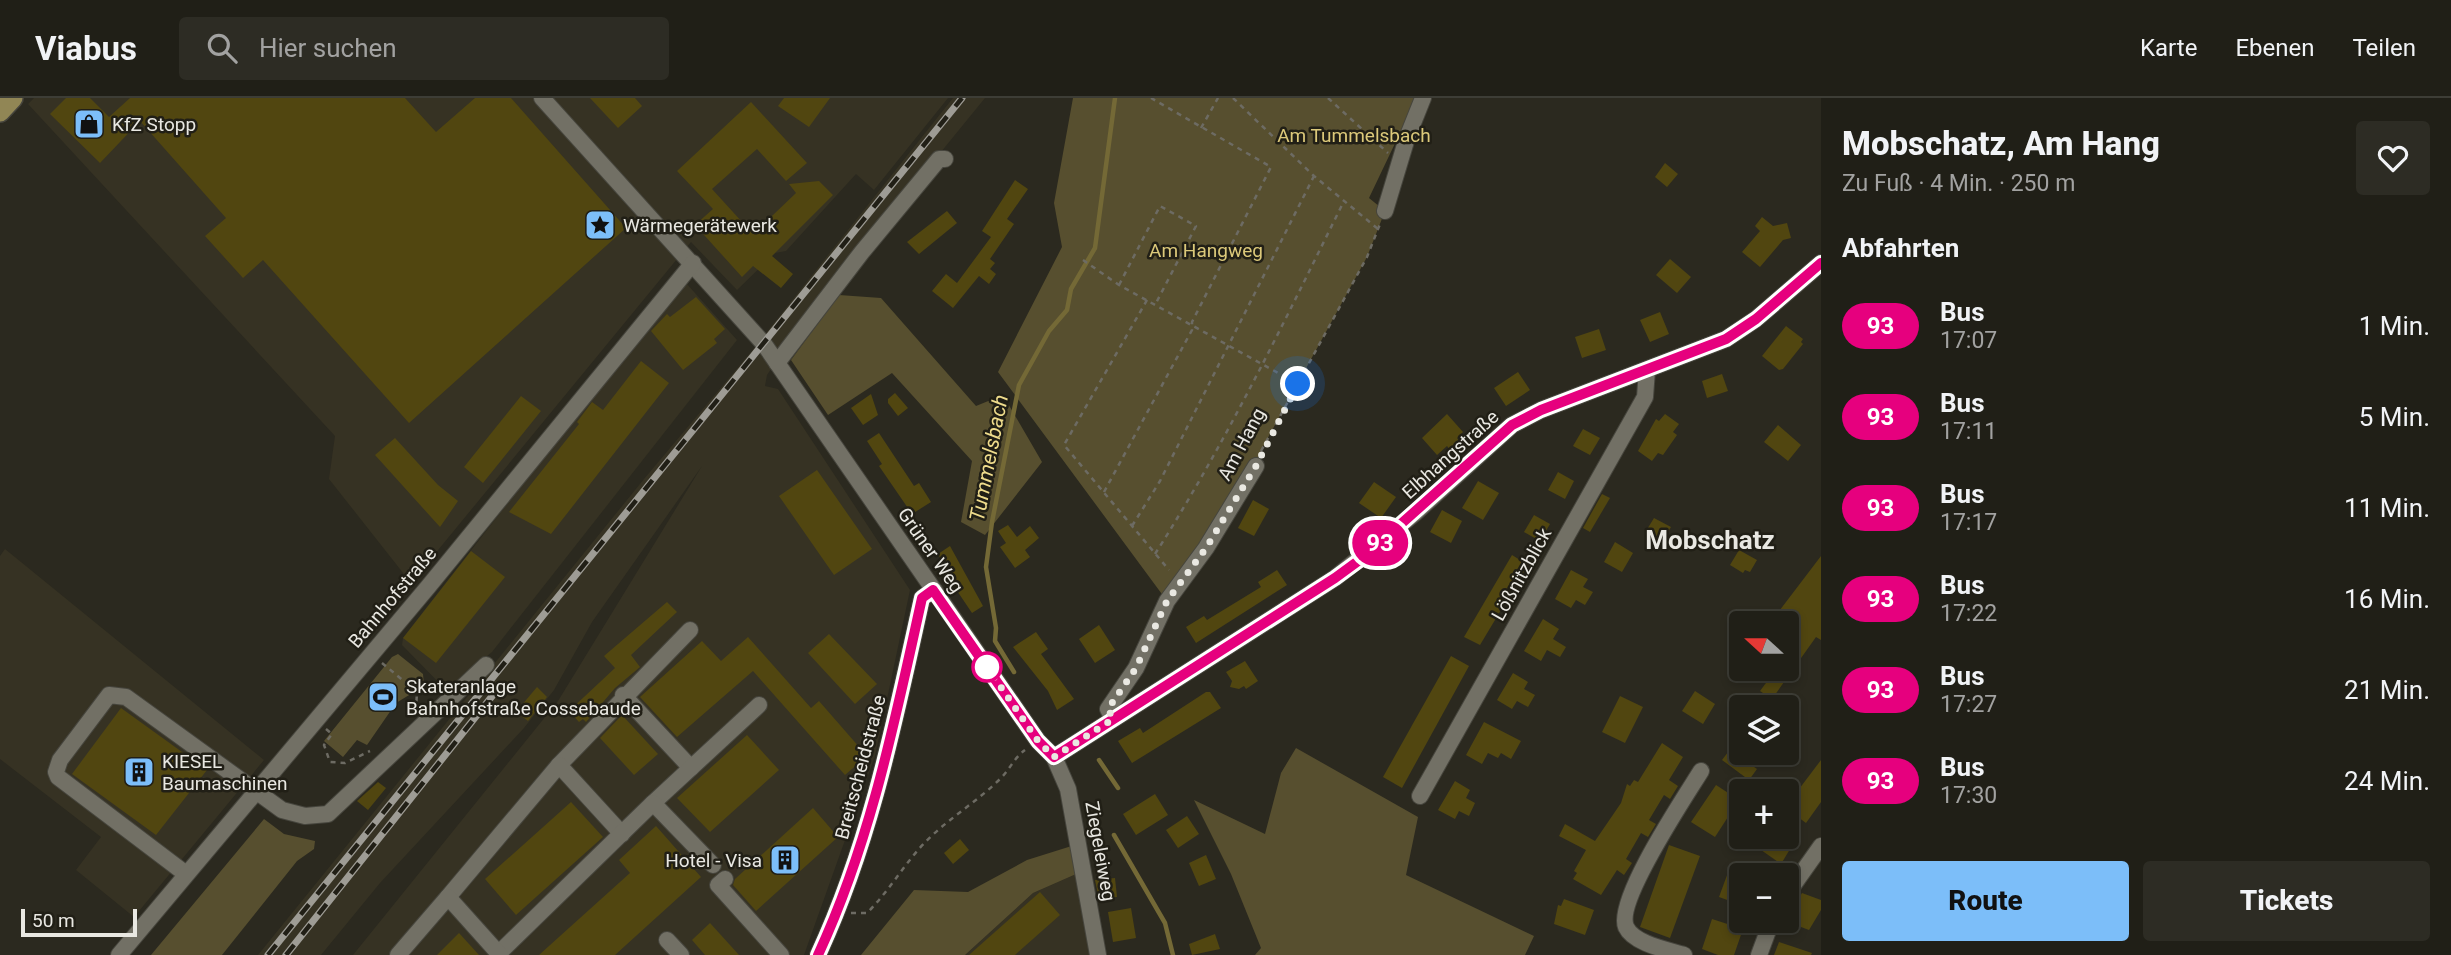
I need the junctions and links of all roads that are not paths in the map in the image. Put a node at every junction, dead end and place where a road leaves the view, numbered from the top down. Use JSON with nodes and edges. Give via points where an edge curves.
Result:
{"nodes":[{"id":1,"x":13,"y":98,"type":"edge"},
{"id":2,"x":542,"y":98,"type":"edge"},
{"id":3,"x":1423,"y":98,"type":"edge"},
{"id":4,"x":0,"y":112,"type":"edge"},
{"id":5,"x":945,"y":159,"type":"dead end"},
{"id":6,"x":1385,"y":211,"type":"road end"},
{"id":7,"x":693,"y":263,"type":"junction"},
{"id":8,"x":1821,"y":263,"type":"edge"},
{"id":9,"x":777,"y":363,"type":"junction"},
{"id":10,"x":1647,"y":370,"type":"junction"},
{"id":11,"x":1256,"y":466,"type":"road end"},
{"id":12,"x":933,"y":590,"type":"junction"},
{"id":13,"x":690,"y":630,"type":"dead end"},
{"id":14,"x":486,"y":665,"type":"dead end"},
{"id":15,"x":623,"y":695,"type":"junction"},
{"id":16,"x":760,"y":705,"type":"dead end"},
{"id":17,"x":1113,"y":719,"type":"junction"},
{"id":18,"x":1054,"y":757,"type":"junction"},
{"id":19,"x":559,"y":765,"type":"junction"},
{"id":20,"x":691,"y":768,"type":"junction"},
{"id":21,"x":1701,"y":771,"type":"dead end"},
{"id":22,"x":256,"y":790,"type":"junction"},
{"id":23,"x":1420,"y":796,"type":"dead end"},
{"id":24,"x":653,"y":803,"type":"junction"},
{"id":25,"x":622,"y":834,"type":"junction"},
{"id":26,"x":1821,"y":846,"type":"edge"},
{"id":27,"x":712,"y":865,"type":"dead end"},
{"id":28,"x":186,"y":874,"type":"junction"},
{"id":29,"x":1799,"y":877,"type":"edge"},
{"id":30,"x":725,"y":879,"type":"dead end"},
{"id":31,"x":449,"y":897,"type":"junction"},
{"id":32,"x":1767,"y":933,"type":"edge"},
{"id":33,"x":667,"y":940,"type":"dead end"},
{"id":34,"x":500,"y":954,"type":"edge"},
{"id":35,"x":119,"y":955,"type":"edge"},
{"id":36,"x":398,"y":955,"type":"edge"},
{"id":37,"x":681,"y":955,"type":"edge"},
{"id":38,"x":781,"y":955,"type":"edge"},
{"id":39,"x":818,"y":955,"type":"edge"},
{"id":40,"x":1098,"y":955,"type":"edge"},
{"id":41,"x":1684,"y":955,"type":"edge"},
{"id":42,"x":1759,"y":955,"type":"edge"}],
"edges":[{"from":1,"to":4,"type":"main road"},
{"from":2,"to":7,"type":"street","name":"Grüner Weg"},
{"from":3,"to":6,"type":"street"},
{"from":5,"to":9,"type":"street","via":[[939,159],[862,252]]},
{"from":7,"to":9,"type":"street","name":"Grüner Weg"},
{"from":7,"to":22,"type":"street","name":"Bahnhofstraße"},
{"from":8,"to":10,"type":"street","name":"Elbhangstraße","via":[[1741,331]]},
{"from":9,"to":12,"type":"street","name":"Grüner Weg"},
{"from":10,"to":17,"type":"street","name":"Elbhangstraße","via":[[1512,425],[1365,556]]},
{"from":10,"to":23,"type":"street","name":"Lößnitzblick","via":[[1645,397]]},
{"from":11,"to":17,"type":"street","name":"Am Hang","via":[[1167,601],[1136,668],[1108,709]]},
{"from":12,"to":18,"type":"street","name":"Grüner Weg","via":[[1038,741]]},
{"from":12,"to":39,"type":"street","name":"Breitscheidstraße","via":[[922,598],[865,836]]},
{"from":13,"to":15,"type":"street"},
{"from":14,"to":22,"type":"street","via":[[328,814],[304,816],[282,810]]},
{"from":15,"to":19,"type":"street"},
{"from":15,"to":20,"type":"street"},
{"from":16,"to":20,"type":"street"},
{"from":17,"to":18,"type":"street","name":"Elbhangstraße"},
{"from":18,"to":40,"type":"street","name":"Ziegeleiweg","via":[[1068,789]]},
{"from":19,"to":25,"type":"street"},
{"from":19,"to":31,"type":"street"},
{"from":20,"to":24,"type":"street"},
{"from":21,"to":41,"type":"street","via":[[1653,850],[1625,918],[1626,928],[1634,936]]},
{"from":22,"to":28,"type":"street","name":"Bahnhofstraße"},
{"from":22,"to":28,"type":"street","via":[[126,697],[104,700],[60,760],[58,777]]},
{"from":24,"to":25,"type":"street"},
{"from":24,"to":27,"type":"street"},
{"from":25,"to":34,"type":"street"},
{"from":26,"to":29,"type":"street"},
{"from":28,"to":35,"type":"street","name":"Bahnhofstraße"},
{"from":30,"to":38,"type":"street","via":[[718,885]]},
{"from":31,"to":34,"type":"street"},
{"from":31,"to":36,"type":"street"},
{"from":32,"to":42,"type":"street"},
{"from":33,"to":37,"type":"street"}]}
